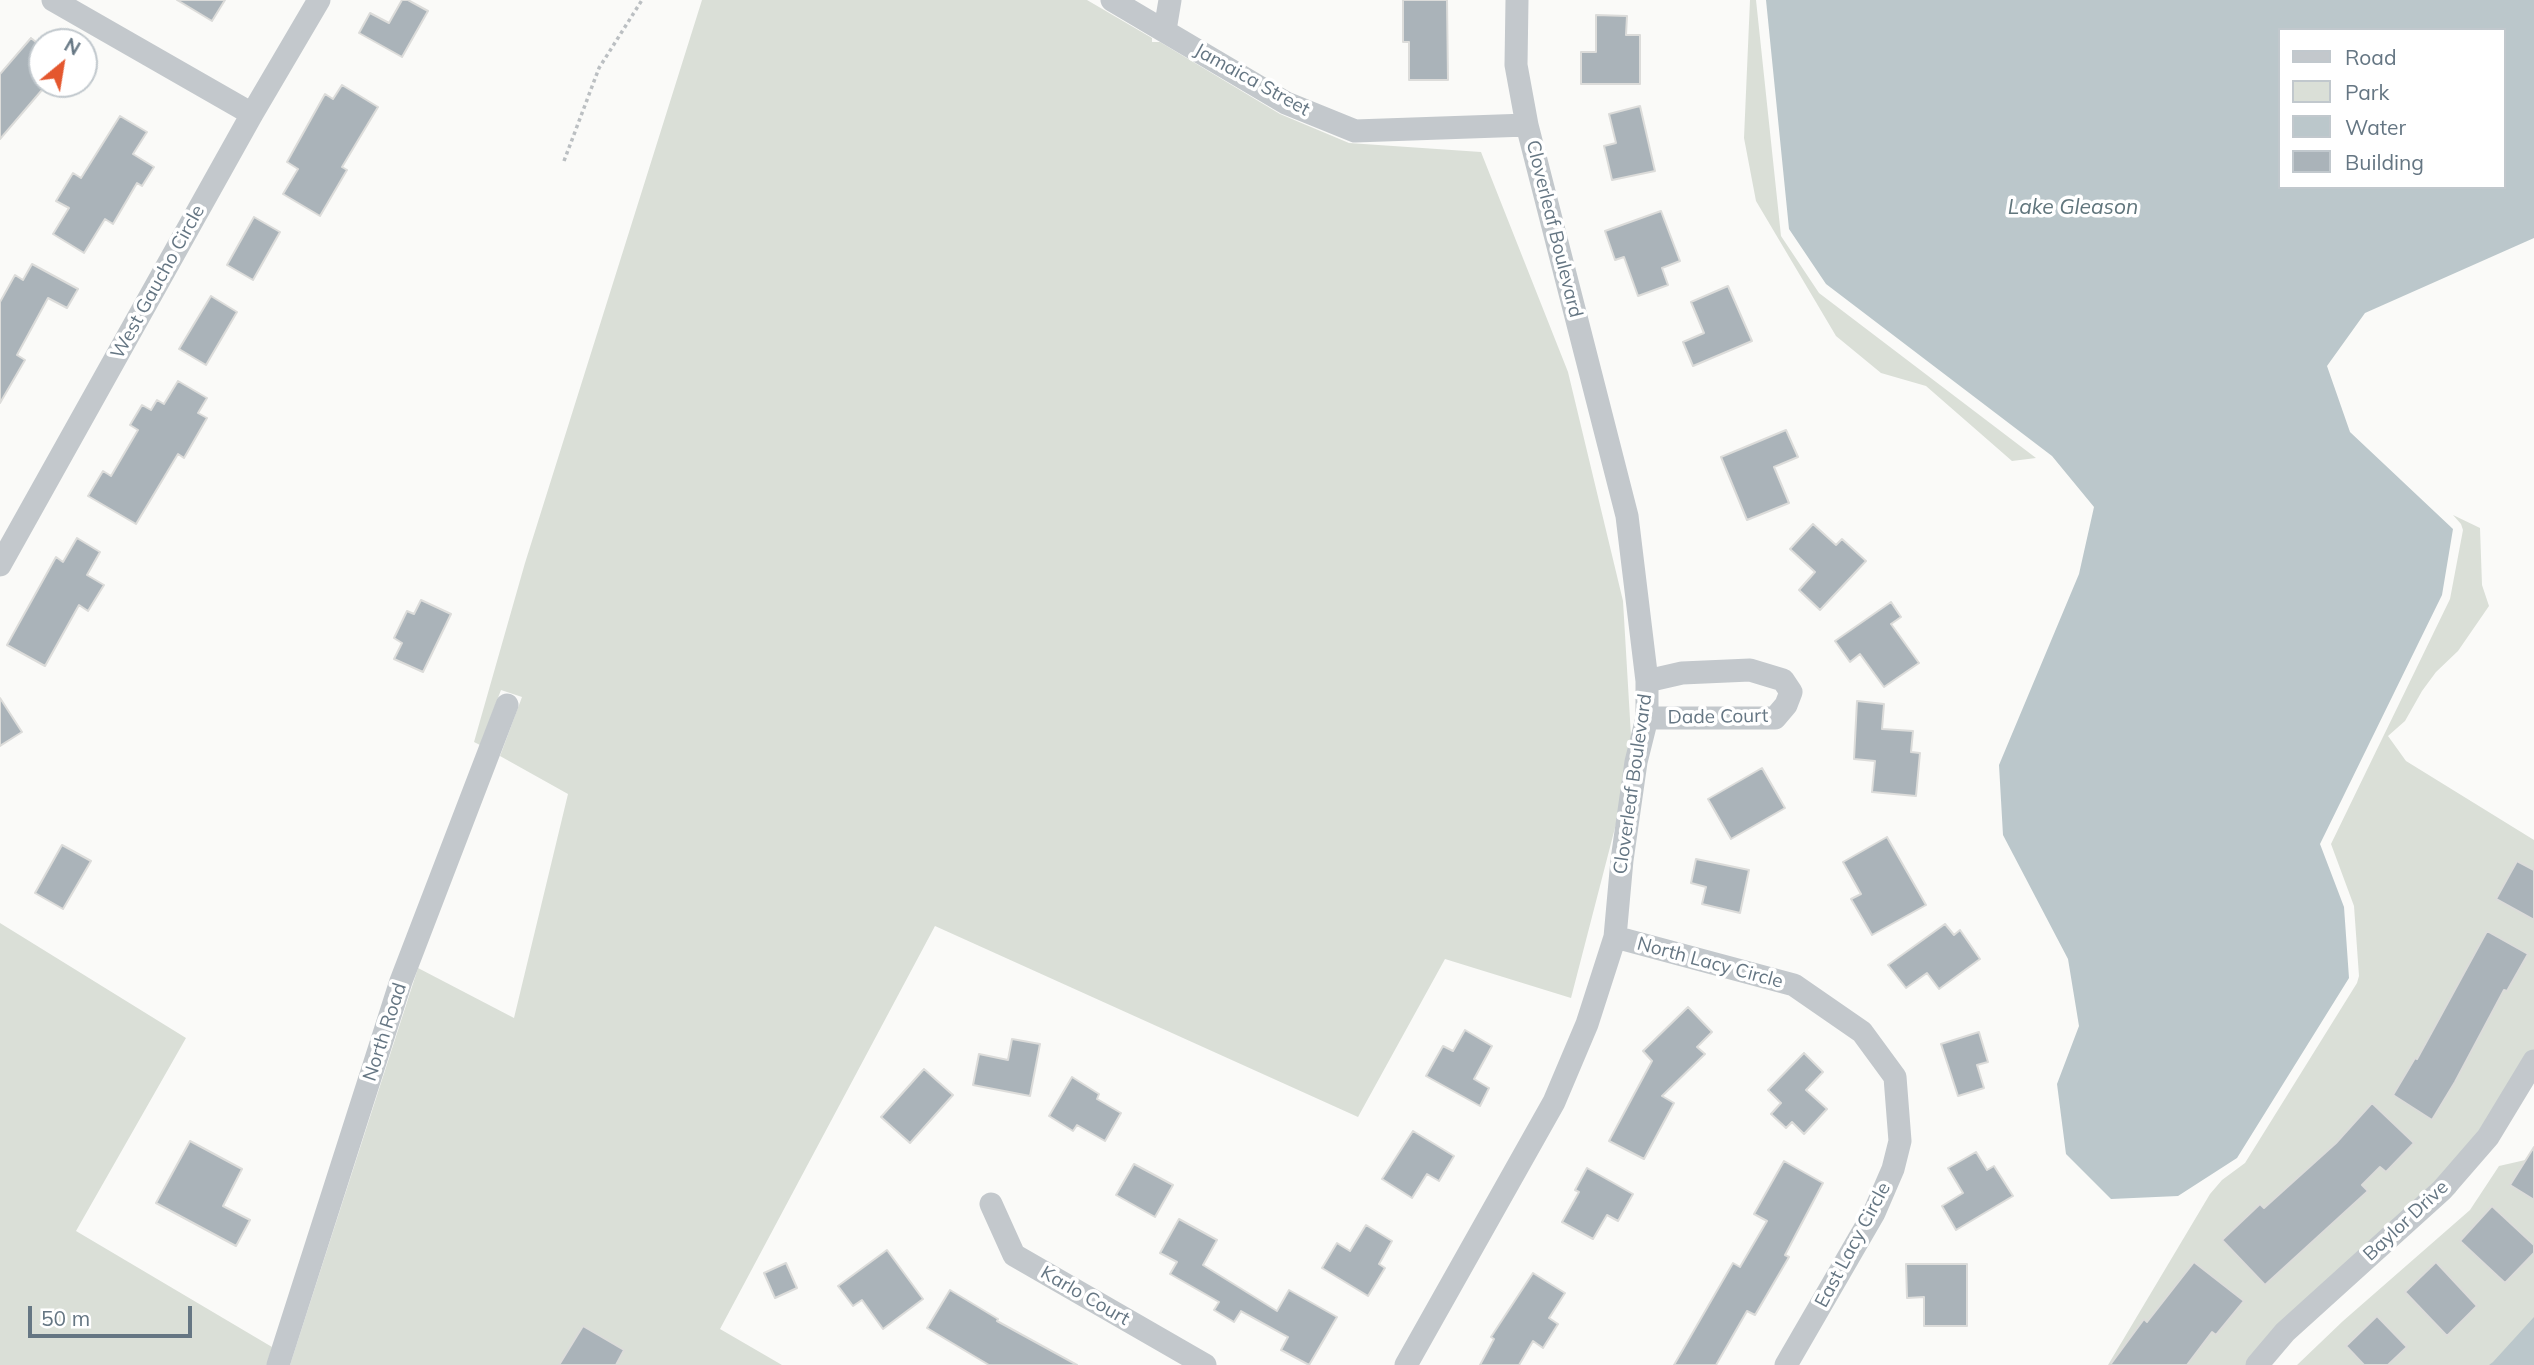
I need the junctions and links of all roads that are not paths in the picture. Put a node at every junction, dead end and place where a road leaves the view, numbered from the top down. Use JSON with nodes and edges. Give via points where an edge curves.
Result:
{"nodes":[{"id":1,"x":53,"y":0,"type":"edge"},
{"id":2,"x":319,"y":0,"type":"edge"},
{"id":3,"x":1112,"y":0,"type":"edge"},
{"id":4,"x":1170,"y":0,"type":"edge"},
{"id":5,"x":1517,"y":0,"type":"edge"},
{"id":6,"x":1165,"y":30,"type":"junction"},
{"id":7,"x":252,"y":114,"type":"junction"},
{"id":8,"x":1527,"y":125,"type":"junction"},
{"id":9,"x":0,"y":565,"type":"edge"},
{"id":10,"x":1647,"y":681,"type":"junction"},
{"id":11,"x":507,"y":705,"type":"dead end"},
{"id":12,"x":1647,"y":718,"type":"junction"},
{"id":13,"x":1615,"y":937,"type":"junction"},
{"id":14,"x":2534,"y":1061,"type":"edge"},
{"id":15,"x":1895,"y":1077,"type":"joint"},
{"id":16,"x":991,"y":1204,"type":"dead end"},
{"id":17,"x":278,"y":1365,"type":"edge"},
{"id":18,"x":1205,"y":1365,"type":"edge"},
{"id":19,"x":1406,"y":1365,"type":"edge"},
{"id":20,"x":1786,"y":1365,"type":"edge"},
{"id":21,"x":2257,"y":1365,"type":"edge"}],
"edges":[{"from":1,"to":7,"type":"street"},
{"from":2,"to":7,"type":"street","name":"West Gaucho Circle"},
{"from":3,"to":6,"type":"street","name":"Jamaica Street"},
{"from":4,"to":6,"type":"street"},
{"from":5,"to":8,"type":"street","name":"Cloverleaf Boulevard","via":[[1516,65]]},
{"from":6,"to":8,"type":"street","name":"Jamaica Street","via":[[1286,103],[1354,131]]},
{"from":7,"to":9,"type":"street","name":"West Gaucho Circle"},
{"from":8,"to":10,"type":"street","name":"Cloverleaf Boulevard","via":[[1627,516]]},
{"from":10,"to":12,"type":"street","name":"Cloverleaf Boulevard"},
{"from":10,"to":12,"type":"street","name":"Dade Court","via":[[1682,673],[1750,670],[1783,680],[1791,692],[1775,718]]},
{"from":11,"to":17,"type":"street","name":"North Road","via":[[401,981]]},
{"from":12,"to":13,"type":"street","name":"Cloverleaf Boulevard","via":[[1636,762]]},
{"from":13,"to":15,"type":"street","name":"North Lacy Circle","via":[[1794,985],[1862,1032]]},
{"from":13,"to":19,"type":"street","name":"Cloverleaf Boulevard","via":[[1587,1024],[1554,1102]]},
{"from":14,"to":21,"type":"street","name":"Baylor Drive","via":[[2488,1137],[2442,1189],[2286,1332]]},
{"from":15,"to":20,"type":"street","name":"East Lacy Circle","via":[[1899,1141],[1893,1169],[1874,1213]]},
{"from":16,"to":18,"type":"street","name":"Karlo Court","via":[[1014,1255]]}]}
